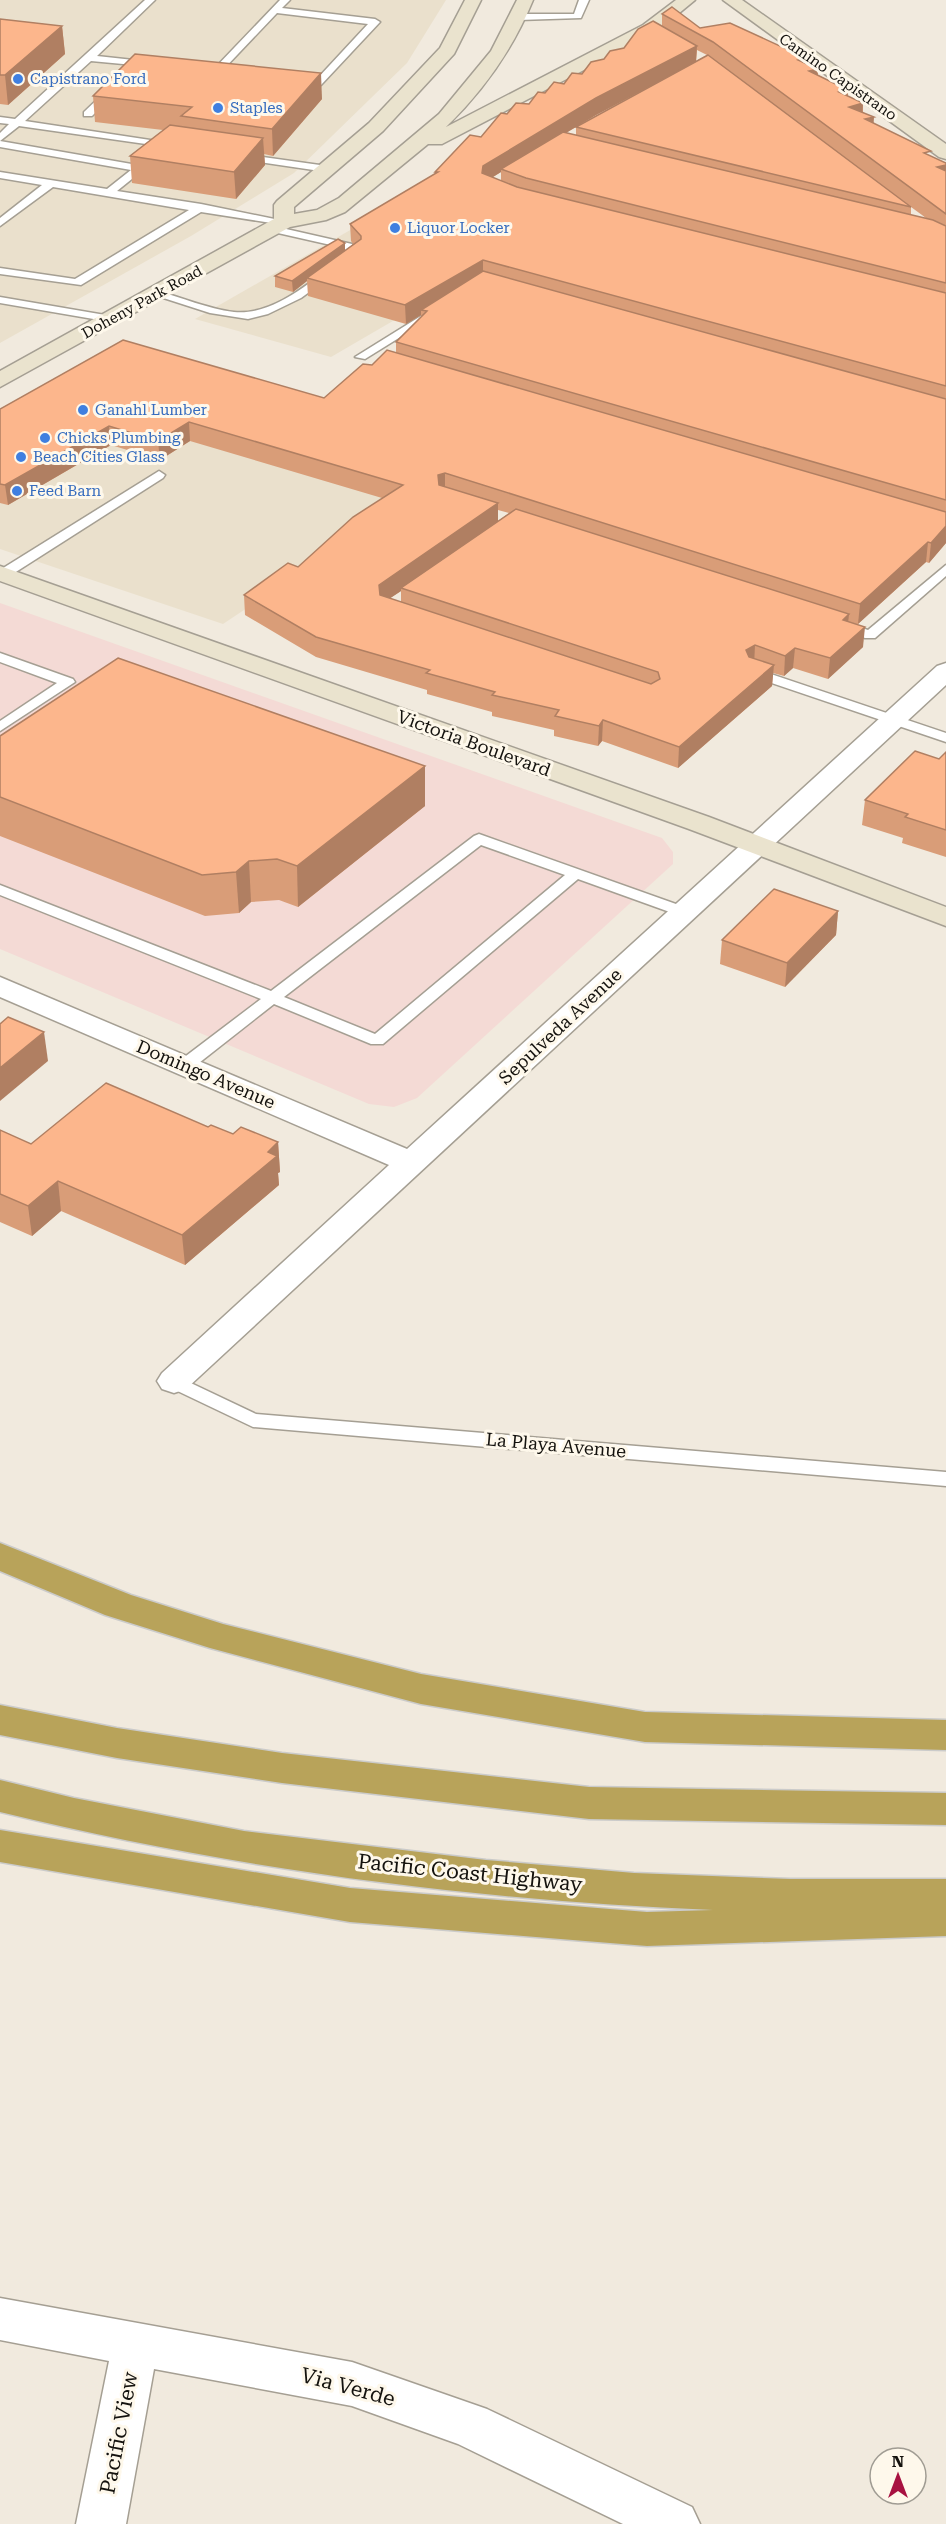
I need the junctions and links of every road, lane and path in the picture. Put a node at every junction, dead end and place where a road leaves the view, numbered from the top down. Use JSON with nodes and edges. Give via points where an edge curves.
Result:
{"nodes":[{"id":1,"x":150,"y":0,"type":"edge"},
{"id":2,"x":285,"y":0,"type":"edge"},
{"id":3,"x":473,"y":0,"type":"edge"},
{"id":4,"x":584,"y":0,"type":"edge"},
{"id":5,"x":687,"y":0,"type":"edge"},
{"id":6,"x":731,"y":0,"type":"edge"},
{"id":7,"x":522,"y":8,"type":"edge"},
{"id":8,"x":275,"y":10,"type":"junction"},
{"id":9,"x":89,"y":58,"type":"junction"},
{"id":10,"x":132,"y":63,"type":"junction"},
{"id":11,"x":168,"y":67,"type":"edge"},
{"id":12,"x":204,"y":71,"type":"edge"},
{"id":13,"x":216,"y":72,"type":"junction"},
{"id":14,"x":227,"y":73,"type":"edge"},
{"id":15,"x":126,"y":77,"type":"edge"},
{"id":16,"x":284,"y":79,"type":"edge"},
{"id":17,"x":116,"y":88,"type":"edge"},
{"id":18,"x":88,"y":114,"type":"dead end"},
{"id":19,"x":0,"y":120,"type":"edge"},
{"id":20,"x":20,"y":123,"type":"junction"},
{"id":21,"x":0,"y":138,"type":"edge"},
{"id":22,"x":0,"y":144,"type":"edge"},
{"id":23,"x":185,"y":148,"type":"edge"},
{"id":24,"x":409,"y":153,"type":"junction"},
{"id":25,"x":946,"y":153,"type":"edge"},
{"id":26,"x":233,"y":155,"type":"edge"},
{"id":27,"x":327,"y":169,"type":"junction"},
{"id":28,"x":0,"y":174,"type":"edge"},
{"id":29,"x":52,"y":183,"type":"junction"},
{"id":30,"x":110,"y":192,"type":"junction"},
{"id":31,"x":201,"y":207,"type":"junction"},
{"id":32,"x":0,"y":223,"type":"edge"},
{"id":33,"x":278,"y":225,"type":"junction"},
{"id":34,"x":0,"y":272,"type":"edge"},
{"id":35,"x":157,"y":294,"type":"junction"},
{"id":36,"x":0,"y":300,"type":"edge"},
{"id":37,"x":440,"y":308,"type":"edge"},
{"id":38,"x":111,"y":320,"type":"junction"},
{"id":39,"x":381,"y":363,"type":"edge"},
{"id":40,"x":0,"y":380,"type":"edge"},
{"id":41,"x":159,"y":475,"type":"dead end"},
{"id":42,"x":946,"y":569,"type":"edge"},
{"id":43,"x":1,"y":574,"type":"edge"},
{"id":44,"x":827,"y":621,"type":"edge"},
{"id":45,"x":0,"y":657,"type":"edge"},
{"id":46,"x":946,"y":671,"type":"edge"},
{"id":47,"x":753,"y":672,"type":"edge"},
{"id":48,"x":892,"y":720,"type":"junction"},
{"id":49,"x":0,"y":727,"type":"edge"},
{"id":50,"x":946,"y":738,"type":"edge"},
{"id":51,"x":756,"y":846,"type":"junction"},
{"id":52,"x":574,"y":875,"type":"junction"},
{"id":53,"x":0,"y":890,"type":"edge"},
{"id":54,"x":684,"y":912,"type":"junction"},
{"id":55,"x":946,"y":916,"type":"edge"},
{"id":56,"x":0,"y":986,"type":"edge"},
{"id":57,"x":273,"y":998,"type":"junction"},
{"id":58,"x":184,"y":1065,"type":"junction"},
{"id":59,"x":412,"y":1163,"type":"junction"},
{"id":60,"x":174,"y":1381,"type":"joint"},
{"id":61,"x":946,"y":1479,"type":"edge"},
{"id":62,"x":0,"y":1556,"type":"edge"},
{"id":63,"x":0,"y":1720,"type":"edge"},
{"id":64,"x":946,"y":1735,"type":"edge"},
{"id":65,"x":0,"y":1796,"type":"edge"},
{"id":66,"x":946,"y":1809,"type":"edge"},
{"id":67,"x":0,"y":1846,"type":"edge"},
{"id":68,"x":946,"y":1896,"type":"edge"},
{"id":69,"x":946,"y":1919,"type":"edge"},
{"id":70,"x":0,"y":2319,"type":"edge"},
{"id":71,"x":136,"y":2342,"type":"junction"},
{"id":72,"x":101,"y":2524,"type":"edge"},
{"id":73,"x":675,"y":2524,"type":"edge"}],
"edges":[{"from":1,"to":9,"type":"lane"},
{"from":2,"to":8,"type":"lane"},
{"from":3,"to":27,"type":"main road","via":[[448,50],[376,127]]},
{"from":4,"to":7,"type":"lane","via":[[574,17]]},
{"from":5,"to":24,"type":"main road","via":[[653,32]]},
{"from":6,"to":25,"type":"main road","name":"Camino Capistrano"},
{"from":7,"to":24,"type":"main road","name":"Doheny Park Road","via":[[501,52]]},
{"from":8,"to":13,"type":"lane"},
{"from":8,"to":16,"type":"lane","via":[[375,22],[318,83]]},
{"from":9,"to":10,"type":"lane"},
{"from":9,"to":20,"type":"lane"},
{"from":10,"to":11,"type":"lane"},
{"from":10,"to":15,"type":"lane"},
{"from":12,"to":13,"type":"lane"},
{"from":13,"to":14,"type":"lane"},
{"from":17,"to":18,"type":"lane"},
{"from":19,"to":20,"type":"lane"},
{"from":20,"to":21,"type":"lane"},
{"from":20,"to":23,"type":"lane"},
{"from":22,"to":30,"type":"lane","via":[[139,168]]},
{"from":24,"to":33,"type":"main road","name":"Doheny Park Road","via":[[326,214]]},
{"from":26,"to":27,"type":"lane"},
{"from":27,"to":33,"type":"main road","via":[[284,205]]},
{"from":28,"to":29,"type":"lane"},
{"from":29,"to":30,"type":"lane"},
{"from":29,"to":32,"type":"lane"},
{"from":30,"to":31,"type":"lane"},
{"from":31,"to":33,"type":"lane"},
{"from":31,"to":34,"type":"lane","via":[[77,283]]},
{"from":33,"to":35,"type":"main road","name":"Doheny Park Road"},
{"from":33,"to":35,"type":"lane","via":[[348,246],[354,255],[272,310],[254,315],[234,316]]},
{"from":35,"to":38,"type":"main road","name":"Doheny Park Road"},
{"from":36,"to":38,"type":"lane"},
{"from":37,"to":39,"type":"lane","via":[[361,357]]},
{"from":38,"to":40,"type":"main road","name":"Doheny Park Road"},
{"from":41,"to":43,"type":"lane"},
{"from":42,"to":44,"type":"lane","via":[[870,635]]},
{"from":43,"to":51,"type":"main road","name":"Victoria Boulevard"},
{"from":45,"to":49,"type":"lane","via":[[68,682]]},
{"from":46,"to":48,"type":"street","name":"Sepulveda Avenue"},
{"from":47,"to":48,"type":"lane"},
{"from":48,"to":50,"type":"lane"},
{"from":48,"to":51,"type":"street","name":"Sepulveda Avenue"},
{"from":51,"to":54,"type":"street","name":"Sepulveda Avenue"},
{"from":51,"to":55,"type":"main road","name":"Victoria Boulevard"},
{"from":52,"to":54,"type":"lane"},
{"from":52,"to":57,"type":"lane","via":[[479,839]]},
{"from":52,"to":57,"type":"lane","via":[[377,1041]]},
{"from":53,"to":57,"type":"lane"},
{"from":54,"to":59,"type":"street","name":"Sepulveda Avenue"},
{"from":56,"to":58,"type":"street","name":"Domingo Avenue"},
{"from":57,"to":58,"type":"lane"},
{"from":58,"to":59,"type":"street","name":"Domingo Avenue"},
{"from":59,"to":60,"type":"street","name":"Sepulveda Avenue"},
{"from":60,"to":61,"type":"lane","name":"La Playa Avenue","via":[[253,1420]]},
{"from":62,"to":64,"type":"highway","via":[[117,1605],[223,1638],[421,1689],[645,1727]]},
{"from":63,"to":66,"type":"highway","via":[[117,1743],[282,1768],[589,1803]]},
{"from":65,"to":68,"type":"highway","name":"Pacific Coast Highway","via":[[244,1847],[486,1877],[634,1890]]},
{"from":67,"to":69,"type":"highway","via":[[350,1905],[646,1929]]},
{"from":70,"to":71,"type":"street","name":"Via Verde"},
{"from":71,"to":72,"type":"street","name":"Pacific View"},
{"from":71,"to":73,"type":"street","name":"Via Verde","via":[[352,2384],[470,2425]]}]}
